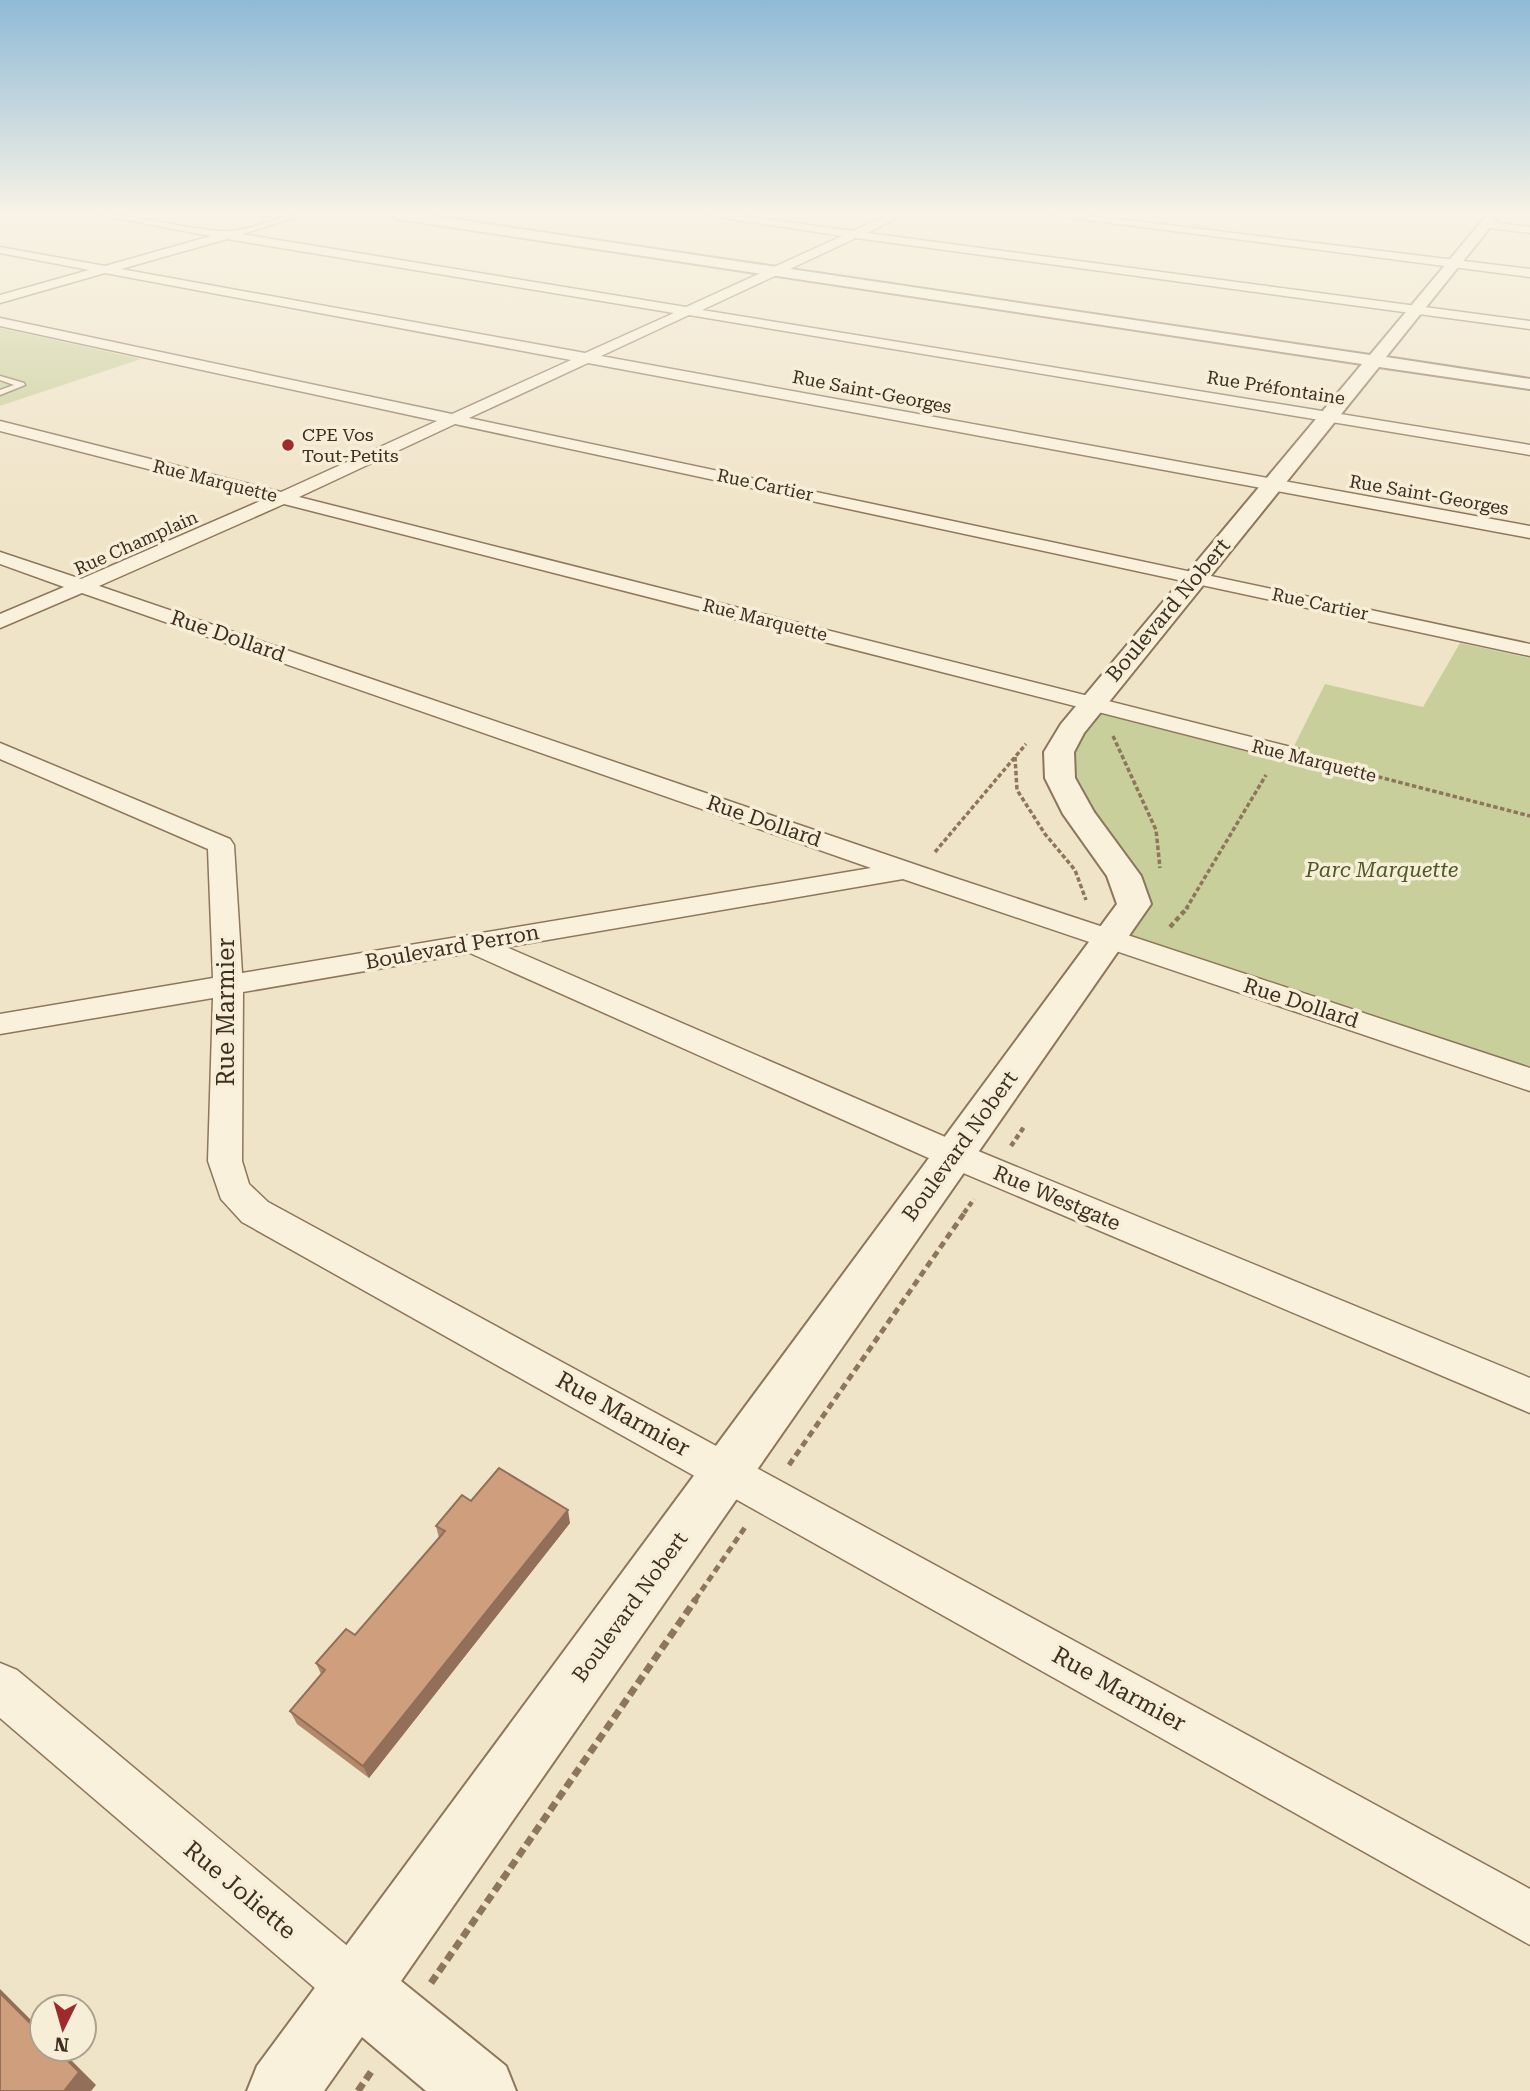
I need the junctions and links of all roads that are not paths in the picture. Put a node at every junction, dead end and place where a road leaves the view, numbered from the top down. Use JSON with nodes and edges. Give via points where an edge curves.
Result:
{"nodes":[{"id":1,"x":341,"y":313,"type":"edge"},
{"id":2,"x":680,"y":313,"type":"edge"},
{"id":3,"x":701,"y":313,"type":"edge"},
{"id":4,"x":1050,"y":313,"type":"edge"},
{"id":5,"x":1414,"y":313,"type":"edge"},
{"id":6,"x":1436,"y":313,"type":"edge"},
{"id":7,"x":0,"y":322,"type":"edge"},
{"id":8,"x":1530,"y":325,"type":"edge"},
{"id":9,"x":586,"y":358,"type":"junction"},
{"id":10,"x":1374,"y":361,"type":"junction"},
{"id":11,"x":0,"y":378,"type":"edge"},
{"id":12,"x":1530,"y":384,"type":"edge"},
{"id":13,"x":0,"y":393,"type":"edge"},
{"id":14,"x":1329,"y":416,"type":"junction"},
{"id":15,"x":456,"y":419,"type":"junction"},
{"id":16,"x":0,"y":426,"type":"edge"},
{"id":17,"x":1530,"y":450,"type":"edge"},
{"id":18,"x":1271,"y":486,"type":"junction"},
{"id":19,"x":282,"y":498,"type":"junction"},
{"id":20,"x":1530,"y":532,"type":"edge"},
{"id":21,"x":0,"y":558,"type":"edge"},
{"id":22,"x":1196,"y":577,"type":"junction"},
{"id":23,"x":85,"y":587,"type":"junction"},
{"id":24,"x":0,"y":622,"type":"edge"},
{"id":25,"x":1530,"y":650,"type":"edge"},
{"id":26,"x":1092,"y":703,"type":"junction"},
{"id":27,"x":0,"y":750,"type":"edge"},
{"id":28,"x":1290,"y":754,"type":"road end"},
{"id":29,"x":917,"y":864,"type":"junction"},
{"id":30,"x":1108,"y":939,"type":"junction"},
{"id":31,"x":472,"y":943,"type":"junction"},
{"id":32,"x":228,"y":985,"type":"junction"},
{"id":33,"x":0,"y":1024,"type":"edge"},
{"id":34,"x":1530,"y":1080,"type":"edge"},
{"id":35,"x":954,"y":1155,"type":"junction"},
{"id":36,"x":1530,"y":1396,"type":"edge"},
{"id":37,"x":727,"y":1471,"type":"junction"},
{"id":38,"x":0,"y":1687,"type":"edge"},
{"id":39,"x":1530,"y":1918,"type":"edge"},
{"id":40,"x":356,"y":1988,"type":"junction"},
{"id":41,"x":282,"y":2091,"type":"edge"},
{"id":42,"x":481,"y":2091,"type":"edge"}],
"edges":[{"from":1,"to":9,"type":"street","name":"Rue Saint-Georges"},
{"from":2,"to":9,"type":"street","name":"Rue Champlain"},
{"from":3,"to":14,"type":"street","name":"Rue Préfontaine"},
{"from":4,"to":10,"type":"street"},
{"from":5,"to":10,"type":"street","name":"Boulevard Nobert"},
{"from":6,"to":8,"type":"street"},
{"from":7,"to":15,"type":"street","name":"Rue Cartier"},
{"from":9,"to":15,"type":"street","name":"Rue Champlain"},
{"from":9,"to":18,"type":"street","name":"Rue Saint-Georges"},
{"from":10,"to":12,"type":"street"},
{"from":10,"to":14,"type":"street","name":"Boulevard Nobert"},
{"from":11,"to":13,"type":"lane","via":[[21,385]]},
{"from":14,"to":17,"type":"street","name":"Rue Préfontaine"},
{"from":14,"to":18,"type":"street","name":"Boulevard Nobert"},
{"from":15,"to":19,"type":"street","name":"Rue Champlain"},
{"from":15,"to":22,"type":"street","name":"Rue Cartier"},
{"from":16,"to":19,"type":"street","name":"Rue Marquette"},
{"from":18,"to":20,"type":"street","name":"Rue Saint-Georges"},
{"from":18,"to":22,"type":"street","name":"Boulevard Nobert"},
{"from":19,"to":23,"type":"street","name":"Rue Champlain"},
{"from":19,"to":26,"type":"street","name":"Rue Marquette"},
{"from":21,"to":23,"type":"street","name":"Rue Dollard"},
{"from":22,"to":25,"type":"street","name":"Rue Cartier"},
{"from":22,"to":26,"type":"street","name":"Boulevard Nobert"},
{"from":23,"to":24,"type":"street","name":"Rue Champlain"},
{"from":23,"to":29,"type":"street","name":"Rue Dollard"},
{"from":26,"to":28,"type":"street","name":"Rue Marquette"},
{"from":26,"to":30,"type":"street","name":"Boulevard Nobert","via":[[1059,752],[1060,778],[1079,814],[1124,876],[1134,904]]},
{"from":27,"to":32,"type":"street","name":"Rue Marmier","via":[[220,845]]},
{"from":29,"to":30,"type":"street","name":"Rue Dollard"},
{"from":29,"to":31,"type":"street","name":"Boulevard Perron"},
{"from":30,"to":34,"type":"street","name":"Rue Dollard"},
{"from":30,"to":35,"type":"street","name":"Boulevard Nobert"},
{"from":31,"to":32,"type":"street","name":"Boulevard Perron"},
{"from":31,"to":35,"type":"street","name":"Rue Westgate"},
{"from":32,"to":33,"type":"street","name":"Boulevard Perron"},
{"from":32,"to":37,"type":"street","name":"Rue Marmier","via":[[225,1161],[233,1190],[255,1212]]},
{"from":35,"to":36,"type":"street","name":"Rue Westgate"},
{"from":35,"to":37,"type":"street","name":"Boulevard Nobert"},
{"from":37,"to":39,"type":"street","name":"Rue Marmier"},
{"from":37,"to":40,"type":"street","name":"Boulevard Nobert"},
{"from":38,"to":40,"type":"street","name":"Rue Joliette"},
{"from":40,"to":41,"type":"street","name":"Boulevard Nobert"},
{"from":40,"to":42,"type":"street","name":"Rue Joliette"}]}
